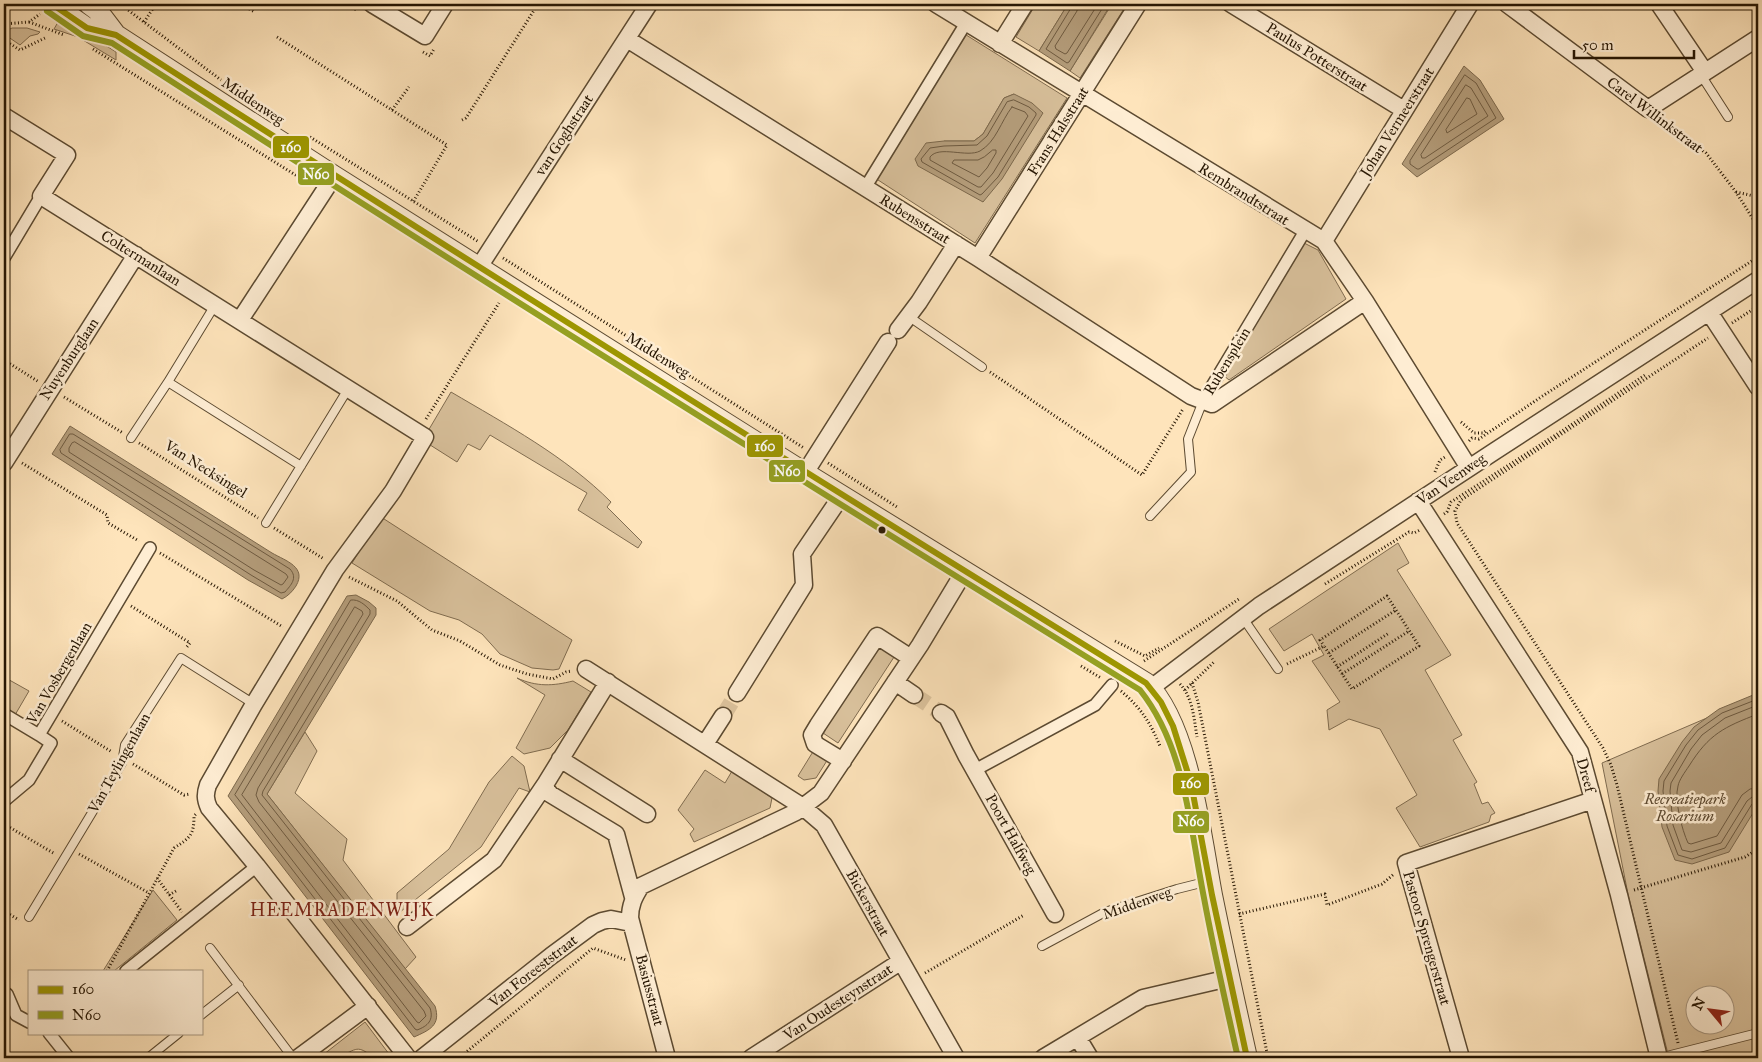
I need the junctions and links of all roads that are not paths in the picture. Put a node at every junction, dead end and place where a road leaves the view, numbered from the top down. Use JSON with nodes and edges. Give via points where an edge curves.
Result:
{"nodes":[{"id":1,"x":52,"y":4,"type":"edge"},
{"id":2,"x":89,"y":4,"type":"edge"},
{"id":3,"x":372,"y":4,"type":"edge"},
{"id":4,"x":445,"y":4,"type":"edge"},
{"id":5,"x":649,"y":4,"type":"edge"},
{"id":6,"x":936,"y":4,"type":"edge"},
{"id":7,"x":1025,"y":4,"type":"edge"},
{"id":8,"x":1138,"y":4,"type":"edge"},
{"id":9,"x":1231,"y":4,"type":"edge"},
{"id":10,"x":1470,"y":4,"type":"edge"},
{"id":11,"x":1508,"y":4,"type":"edge"},
{"id":12,"x":1659,"y":4,"type":"edge"},
{"id":13,"x":966,"y":23,"type":"junction"},
{"id":14,"x":116,"y":35,"type":"junction"},
{"id":15,"x":1758,"y":38,"type":"edge"},
{"id":16,"x":627,"y":39,"type":"junction"},
{"id":17,"x":1000,"y":44,"type":"junction"},
{"id":18,"x":1703,"y":74,"type":"junction"},
{"id":19,"x":1081,"y":94,"type":"junction"},
{"id":20,"x":1404,"y":110,"type":"junction"},
{"id":21,"x":4,"y":116,"type":"edge"},
{"id":22,"x":1728,"y":117,"type":"dead end"},
{"id":23,"x":334,"y":176,"type":"junction"},
{"id":24,"x":865,"y":188,"type":"junction"},
{"id":25,"x":41,"y":196,"type":"junction"},
{"id":26,"x":1305,"y":231,"type":"junction"},
{"id":27,"x":1324,"y":241,"type":"junction"},
{"id":28,"x":956,"y":244,"type":"junction"},
{"id":29,"x":136,"y":255,"type":"junction"},
{"id":30,"x":4,"y":258,"type":"edge"},
{"id":31,"x":978,"y":258,"type":"junction"},
{"id":32,"x":479,"y":267,"type":"junction"},
{"id":33,"x":1758,"y":280,"type":"edge"},
{"id":34,"x":1365,"y":301,"type":"junction"},
{"id":35,"x":215,"y":305,"type":"junction"},
{"id":36,"x":908,"y":316,"type":"junction"},
{"id":37,"x":240,"y":320,"type":"junction"},
{"id":38,"x":1716,"y":323,"type":"junction"},
{"id":39,"x":982,"y":367,"type":"road end"},
{"id":40,"x":168,"y":382,"type":"junction"},
{"id":41,"x":1758,"y":387,"type":"edge"},
{"id":42,"x":348,"y":388,"type":"junction"},
{"id":43,"x":1197,"y":398,"type":"junction"},
{"id":44,"x":131,"y":438,"type":"road end"},
{"id":45,"x":4,"y":463,"type":"edge"},
{"id":46,"x":301,"y":466,"type":"junction"},
{"id":47,"x":1469,"y":468,"type":"junction"},
{"id":48,"x":805,"y":473,"type":"junction"},
{"id":49,"x":842,"y":495,"type":"junction"},
{"id":50,"x":1418,"y":501,"type":"junction"},
{"id":51,"x":1150,"y":516,"type":"dead end"},
{"id":52,"x":266,"y":523,"type":"road end"},
{"id":53,"x":150,"y":548,"type":"dead end"},
{"id":54,"x":964,"y":572,"type":"junction"},
{"id":55,"x":1243,"y":618,"type":"junction"},
{"id":56,"x":912,"y":658,"type":"junction"},
{"id":57,"x":1278,"y":668,"type":"road end"},
{"id":58,"x":586,"y":669,"type":"road end"},
{"id":59,"x":896,"y":680,"type":"junction"},
{"id":60,"x":608,"y":682,"type":"junction"},
{"id":61,"x":1115,"y":687,"type":"road end"},
{"id":62,"x":1151,"y":688,"type":"junction"},
{"id":63,"x":737,"y":693,"type":"tunnel mouth"},
{"id":64,"x":917,"y":694,"type":"tunnel mouth"},
{"id":65,"x":254,"y":704,"type":"junction"},
{"id":66,"x":941,"y":713,"type":"tunnel mouth"},
{"id":67,"x":4,"y":714,"type":"edge"},
{"id":68,"x":723,"y":716,"type":"tunnel mouth"},
{"id":69,"x":39,"y":735,"type":"junction"},
{"id":70,"x":705,"y":744,"type":"junction"},
{"id":71,"x":560,"y":759,"type":"junction"},
{"id":72,"x":843,"y":761,"type":"junction"},
{"id":73,"x":975,"y":770,"type":"junction"},
{"id":74,"x":546,"y":783,"type":"junction"},
{"id":75,"x":1593,"y":800,"type":"junction"},
{"id":76,"x":4,"y":801,"type":"edge"},
{"id":77,"x":803,"y":807,"type":"junction"},
{"id":78,"x":647,"y":814,"type":"dead end"},
{"id":79,"x":257,"y":866,"type":"junction"},
{"id":80,"x":1210,"y":881,"type":"junction"},
{"id":81,"x":633,"y":897,"type":"junction"},
{"id":82,"x":1055,"y":914,"type":"dead end"},
{"id":83,"x":29,"y":917,"type":"road end"},
{"id":84,"x":631,"y":923,"type":"junction"},
{"id":85,"x":407,"y":927,"type":"dead end"},
{"id":86,"x":1042,"y":946,"type":"dead end"},
{"id":87,"x":210,"y":948,"type":"dead end"},
{"id":88,"x":900,"y":962,"type":"junction"},
{"id":89,"x":127,"y":970,"type":"edge"},
{"id":90,"x":1229,"y":978,"type":"junction"},
{"id":91,"x":239,"y":985,"type":"junction"},
{"id":92,"x":6,"y":994,"type":"dead end"},
{"id":93,"x":368,"y":1006,"type":"junction"},
{"id":94,"x":202,"y":1015,"type":"edge"},
{"id":95,"x":28,"y":1021,"type":"edge"},
{"id":96,"x":1758,"y":1033,"type":"edge"},
{"id":97,"x":50,"y":1034,"type":"edge"},
{"id":98,"x":178,"y":1034,"type":"edge"},
{"id":99,"x":1078,"y":1038,"type":"junction"},
{"id":100,"x":69,"y":1058,"type":"edge"},
{"id":101,"x":148,"y":1058,"type":"edge"},
{"id":102,"x":293,"y":1058,"type":"edge"},
{"id":103,"x":298,"y":1058,"type":"edge"},
{"id":104,"x":408,"y":1058,"type":"edge"},
{"id":105,"x":422,"y":1058,"type":"edge"},
{"id":106,"x":667,"y":1058,"type":"edge"},
{"id":107,"x":751,"y":1058,"type":"edge"},
{"id":108,"x":956,"y":1058,"type":"edge"},
{"id":109,"x":1043,"y":1058,"type":"edge"},
{"id":110,"x":1090,"y":1058,"type":"edge"},
{"id":111,"x":1247,"y":1058,"type":"edge"},
{"id":112,"x":1461,"y":1058,"type":"edge"},
{"id":113,"x":1659,"y":1058,"type":"edge"}],
"edges":[{"from":1,"to":14,"type":"street","name":"Middenweg","via":[[87,28]]},
{"from":2,"to":14,"type":"street","name":"Middenweg"},
{"from":3,"to":4,"type":"street","via":[[425,36]]},
{"from":5,"to":16,"type":"street","name":"van Goghstraat"},
{"from":6,"to":13,"type":"street","name":"Rembrandtstraat"},
{"from":7,"to":17,"type":"street"},
{"from":8,"to":19,"type":"street","name":"Frans Halsstraat"},
{"from":9,"to":20,"type":"street","name":"Paulus Potterstraat"},
{"from":10,"to":20,"type":"street","name":"Johan Vermeerstraat"},
{"from":11,"to":18,"type":"street","name":"Carel Willinkstraat","via":[[1648,109]]},
{"from":12,"to":18,"type":"street"},
{"from":13,"to":17,"type":"street","name":"Rembrandtstraat"},
{"from":13,"to":24,"type":"street"},
{"from":14,"to":23,"type":"street","name":"Middenweg"},
{"from":15,"to":18,"type":"street"},
{"from":16,"to":24,"type":"street","name":"Rubensstraat"},
{"from":16,"to":32,"type":"street","name":"van Goghstraat"},
{"from":17,"to":19,"type":"street","name":"Rembrandtstraat"},
{"from":18,"to":22,"type":"lane"},
{"from":19,"to":26,"type":"street","name":"Rembrandtstraat"},
{"from":19,"to":31,"type":"street","name":"Frans Halsstraat"},
{"from":20,"to":27,"type":"street","name":"Johan Vermeerstraat"},
{"from":21,"to":25,"type":"street","via":[[67,155]]},
{"from":23,"to":32,"type":"street","name":"Middenweg"},
{"from":23,"to":37,"type":"street"},
{"from":24,"to":28,"type":"street","name":"Rubensstraat"},
{"from":25,"to":29,"type":"street","name":"Coltermanlaan"},
{"from":25,"to":30,"type":"street"},
{"from":26,"to":27,"type":"street","name":"Rembrandtstraat"},
{"from":26,"to":43,"type":"street","name":"Rubensplein"},
{"from":27,"to":34,"type":"street","name":"Rembrandtstraat"},
{"from":28,"to":31,"type":"street","name":"Rubensstraat"},
{"from":28,"to":36,"type":"street"},
{"from":29,"to":35,"type":"street","name":"Coltermanlaan"},
{"from":29,"to":45,"type":"street","name":"Nuyenburglaan"},
{"from":31,"to":43,"type":"street","name":"Rubensstraat"},
{"from":32,"to":48,"type":"street","name":"Middenweg"},
{"from":33,"to":38,"type":"street","name":"Van Veenweg"},
{"from":34,"to":43,"type":"street","name":"Rubensplein","via":[[1212,404]]},
{"from":34,"to":47,"type":"street","name":"Rembrandtstraat"},
{"from":35,"to":37,"type":"street","name":"Coltermanlaan"},
{"from":35,"to":40,"type":"lane"},
{"from":36,"to":39,"type":"lane"},
{"from":36,"to":48,"type":"street"},
{"from":37,"to":42,"type":"street","name":"Coltermanlaan"},
{"from":38,"to":41,"type":"street"},
{"from":38,"to":47,"type":"street","name":"Van Veenweg"},
{"from":40,"to":44,"type":"lane"},
{"from":40,"to":46,"type":"lane"},
{"from":42,"to":46,"type":"lane"},
{"from":42,"to":65,"type":"street","name":"Coltermanlaan","via":[[421,434],[393,491],[336,569]]},
{"from":43,"to":51,"type":"lane","via":[[1188,439],[1191,472]]},
{"from":46,"to":52,"type":"lane"},
{"from":47,"to":50,"type":"street","name":"Van Veenweg"},
{"from":48,"to":49,"type":"street","name":"Middenweg"},
{"from":49,"to":54,"type":"street","name":"Middenweg"},
{"from":49,"to":63,"type":"street","via":[[802,554],[804,585]]},
{"from":50,"to":55,"type":"street","name":"Van Veenweg"},
{"from":50,"to":75,"type":"street","name":"Dreef","via":[[1580,752]]},
{"from":53,"to":69,"type":"street","name":"Van Vosbergenlaan"},
{"from":54,"to":56,"type":"street"},
{"from":54,"to":62,"type":"street","name":"Middenweg","via":[[1130,672]]},
{"from":55,"to":57,"type":"lane"},
{"from":55,"to":62,"type":"street","name":"Van Veenweg"},
{"from":56,"to":59,"type":"street"},
{"from":56,"to":72,"type":"street","via":[[877,636],[813,732],[813,741],[817,745]]},
{"from":58,"to":60,"type":"street","name":"Bickerstraat"},
{"from":59,"to":64,"type":"street"},
{"from":59,"to":72,"type":"street"},
{"from":60,"to":70,"type":"street","name":"Bickerstraat"},
{"from":60,"to":71,"type":"street"},
{"from":61,"to":73,"type":"street","via":[[1095,706]]},
{"from":62,"to":80,"type":"street","name":"Middenweg","via":[[1173,727],[1185,760]]},
{"from":65,"to":79,"type":"street","via":[[205,793],[206,802],[227,832]]},
{"from":65,"to":83,"type":"lane","name":"Van Teylingenlaan","via":[[181,658],[125,745],[122,763]]},
{"from":66,"to":73,"type":"street","name":"Poort Halfweg","via":[[947,717]]},
{"from":67,"to":69,"type":"street"},
{"from":68,"to":70,"type":"street"},
{"from":69,"to":76,"type":"street","name":"Van Vosbergenlaan","via":[[51,743],[29,780]]},
{"from":70,"to":77,"type":"street","name":"Bickerstraat"},
{"from":71,"to":74,"type":"street"},
{"from":71,"to":78,"type":"street"},
{"from":72,"to":77,"type":"street","via":[[821,793]]},
{"from":73,"to":82,"type":"street","name":"Poort Halfweg"},
{"from":74,"to":81,"type":"street","via":[[550,794],[616,834]]},
{"from":74,"to":85,"type":"street","via":[[494,860]]},
{"from":75,"to":112,"type":"street","name":"Pastoor Sprengerstraat","via":[[1406,863]]},
{"from":75,"to":113,"type":"street","name":"Dreef"},
{"from":77,"to":81,"type":"street","via":[[641,886]]},
{"from":77,"to":88,"type":"street","name":"Bickerstraat","via":[[824,825]]},
{"from":79,"to":89,"type":"street"},
{"from":79,"to":93,"type":"street"},
{"from":80,"to":86,"type":"lane","name":"Middenweg","via":[[1104,912]]},
{"from":80,"to":90,"type":"street","name":"Middenweg"},
{"from":81,"to":84,"type":"street"},
{"from":84,"to":105,"type":"street","name":"Van Foreeststraat","via":[[611,919],[594,924]]},
{"from":84,"to":106,"type":"street","name":"Basiusstraat"},
{"from":87,"to":91,"type":"lane"},
{"from":88,"to":107,"type":"street","name":"Van Oudesteynstraat"},
{"from":88,"to":108,"type":"street","name":"Bickerstraat"},
{"from":90,"to":99,"type":"street","via":[[1143,998]]},
{"from":90,"to":111,"type":"street","name":"Middenweg"},
{"from":91,"to":94,"type":"lane"},
{"from":91,"to":102,"type":"lane"},
{"from":92,"to":95,"type":"street","via":[[16,1015]]},
{"from":93,"to":103,"type":"street"},
{"from":93,"to":104,"type":"street"},
{"from":96,"to":113,"type":"lane"},
{"from":97,"to":100,"type":"street"},
{"from":98,"to":101,"type":"lane"},
{"from":99,"to":109,"type":"street"},
{"from":99,"to":110,"type":"street"}]}
